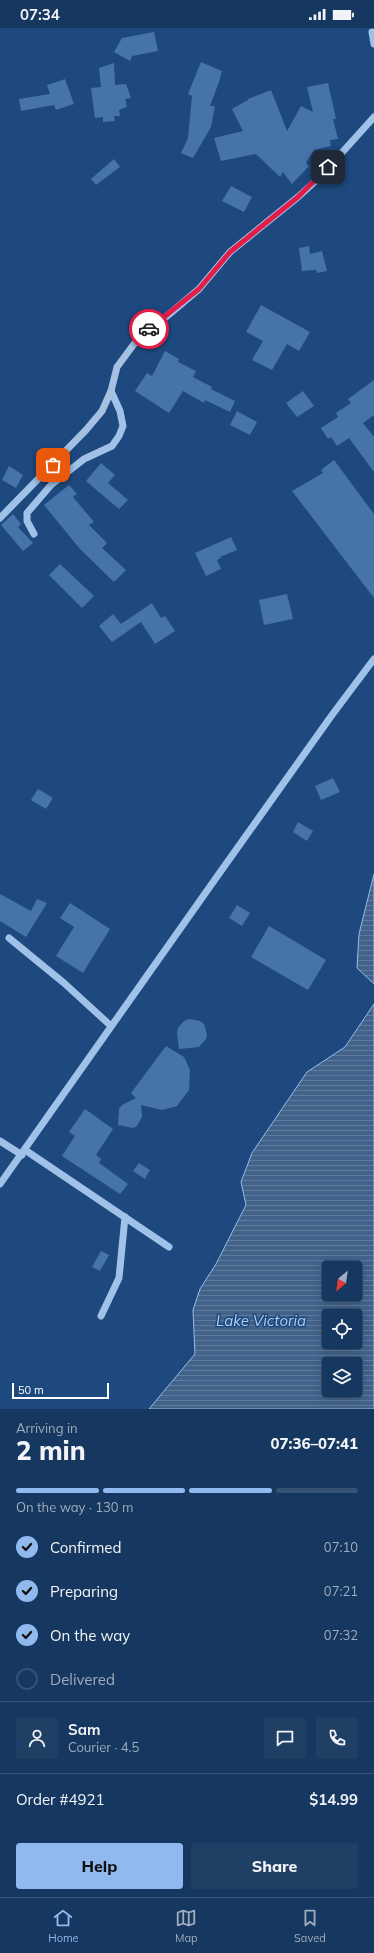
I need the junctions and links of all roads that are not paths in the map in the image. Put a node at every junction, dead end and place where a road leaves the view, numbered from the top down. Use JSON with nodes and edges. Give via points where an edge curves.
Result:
{"nodes":[{"id":1,"x":371,"y":31,"type":"edge"},
{"id":2,"x":374,"y":44,"type":"edge"},
{"id":3,"x":374,"y":117,"type":"edge"},
{"id":4,"x":111,"y":391,"type":"junction"},
{"id":5,"x":0,"y":518,"type":"edge"},
{"id":6,"x":34,"y":534,"type":"dead end"},
{"id":7,"x":374,"y":659,"type":"edge"},
{"id":8,"x":9,"y":938,"type":"dead end"},
{"id":9,"x":111,"y":1026,"type":"junction"},
{"id":10,"x":0,"y":1140,"type":"edge"},
{"id":11,"x":23,"y":1152,"type":"junction"},
{"id":12,"x":0,"y":1184,"type":"edge"},
{"id":13,"x":125,"y":1217,"type":"junction"},
{"id":14,"x":169,"y":1247,"type":"dead end"},
{"id":15,"x":101,"y":1316,"type":"dead end"}],
"edges":[{"from":1,"to":2,"type":"street"},
{"from":3,"to":4,"type":"street","via":[[320,177],[267,224],[230,252],[199,289],[134,344],[117,367]]},
{"from":4,"to":5,"type":"street","via":[[102,411],[86,430]]},
{"from":4,"to":6,"type":"street","via":[[120,411],[123,426],[119,436],[112,446],[84,459],[51,485],[27,513],[27,521]]},
{"from":7,"to":9,"type":"street"},
{"from":8,"to":9,"type":"street"},
{"from":9,"to":11,"type":"street"},
{"from":10,"to":11,"type":"street"},
{"from":11,"to":12,"type":"street"},
{"from":11,"to":13,"type":"street"},
{"from":13,"to":14,"type":"street"},
{"from":13,"to":15,"type":"street","via":[[119,1278]]}]}
